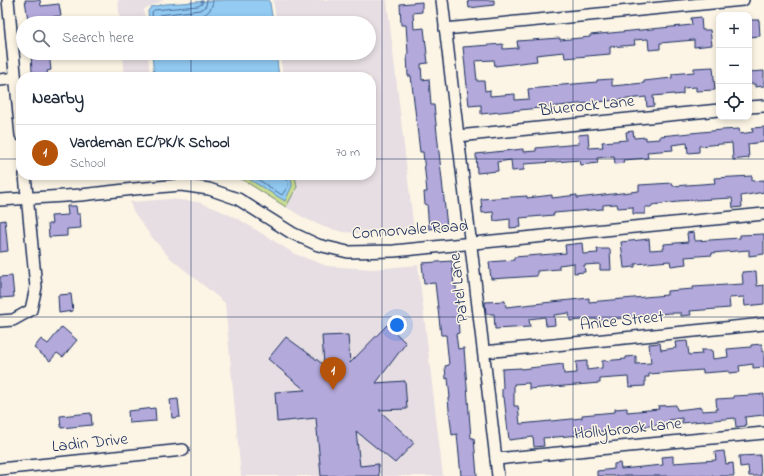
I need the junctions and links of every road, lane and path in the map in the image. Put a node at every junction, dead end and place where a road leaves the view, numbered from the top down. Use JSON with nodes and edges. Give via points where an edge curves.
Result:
{"nodes":[{"id":1,"x":8,"y":0,"type":"edge"},
{"id":2,"x":442,"y":0,"type":"edge"},
{"id":3,"x":743,"y":0,"type":"edge"},
{"id":4,"x":445,"y":29,"type":"junction"},
{"id":5,"x":15,"y":78,"type":"junction"},
{"id":6,"x":0,"y":80,"type":"edge"},
{"id":7,"x":16,"y":88,"type":"edge"},
{"id":8,"x":764,"y":106,"type":"edge"},
{"id":9,"x":752,"y":107,"type":"edge"},
{"id":10,"x":716,"y":110,"type":"edge"},
{"id":11,"x":458,"y":136,"type":"junction"},
{"id":12,"x":25,"y":180,"type":"edge"},
{"id":13,"x":27,"y":198,"type":"junction"},
{"id":14,"x":0,"y":200,"type":"edge"},
{"id":15,"x":764,"y":214,"type":"edge"},
{"id":16,"x":471,"y":243,"type":"junction"},
{"id":17,"x":0,"y":321,"type":"edge"},
{"id":18,"x":764,"y":324,"type":"edge"},
{"id":19,"x":484,"y":352,"type":"junction"},
{"id":20,"x":764,"y":433,"type":"edge"},
{"id":21,"x":183,"y":450,"type":"dead end"},
{"id":22,"x":496,"y":459,"type":"junction"},
{"id":23,"x":0,"y":469,"type":"edge"},
{"id":24,"x":498,"y":476,"type":"edge"}],
"edges":[{"from":1,"to":5,"type":"street"},
{"from":2,"to":4,"type":"street","name":"Patel Lane"},
{"from":3,"to":4,"type":"street"},
{"from":4,"to":11,"type":"street","name":"Patel Lane"},
{"from":5,"to":6,"type":"street"},
{"from":5,"to":7,"type":"street"},
{"from":8,"to":9,"type":"street"},
{"from":10,"to":11,"type":"street","name":"Bluerock Lane"},
{"from":11,"to":16,"type":"street","name":"Patel Lane"},
{"from":12,"to":13,"type":"street"},
{"from":13,"to":14,"type":"street","name":"Connorvale Road"},
{"from":13,"to":16,"type":"street","name":"Connorvale Road","via":[[181,185],[209,189],[238,199],[292,233],[318,245],[348,252],[394,251]]},
{"from":13,"to":17,"type":"street","via":[[36,287],[31,310],[13,320]]},
{"from":15,"to":16,"type":"street","name":"Connorvale Road"},
{"from":16,"to":19,"type":"street","name":"Patel Lane"},
{"from":18,"to":19,"type":"street","name":"Anice Street"},
{"from":19,"to":22,"type":"street","name":"Patel Lane"},
{"from":20,"to":22,"type":"street","name":"Hollybrook Lane"},
{"from":21,"to":23,"type":"street","name":"Ladin Drive"},
{"from":22,"to":24,"type":"street","name":"Patel Lane"}]}
